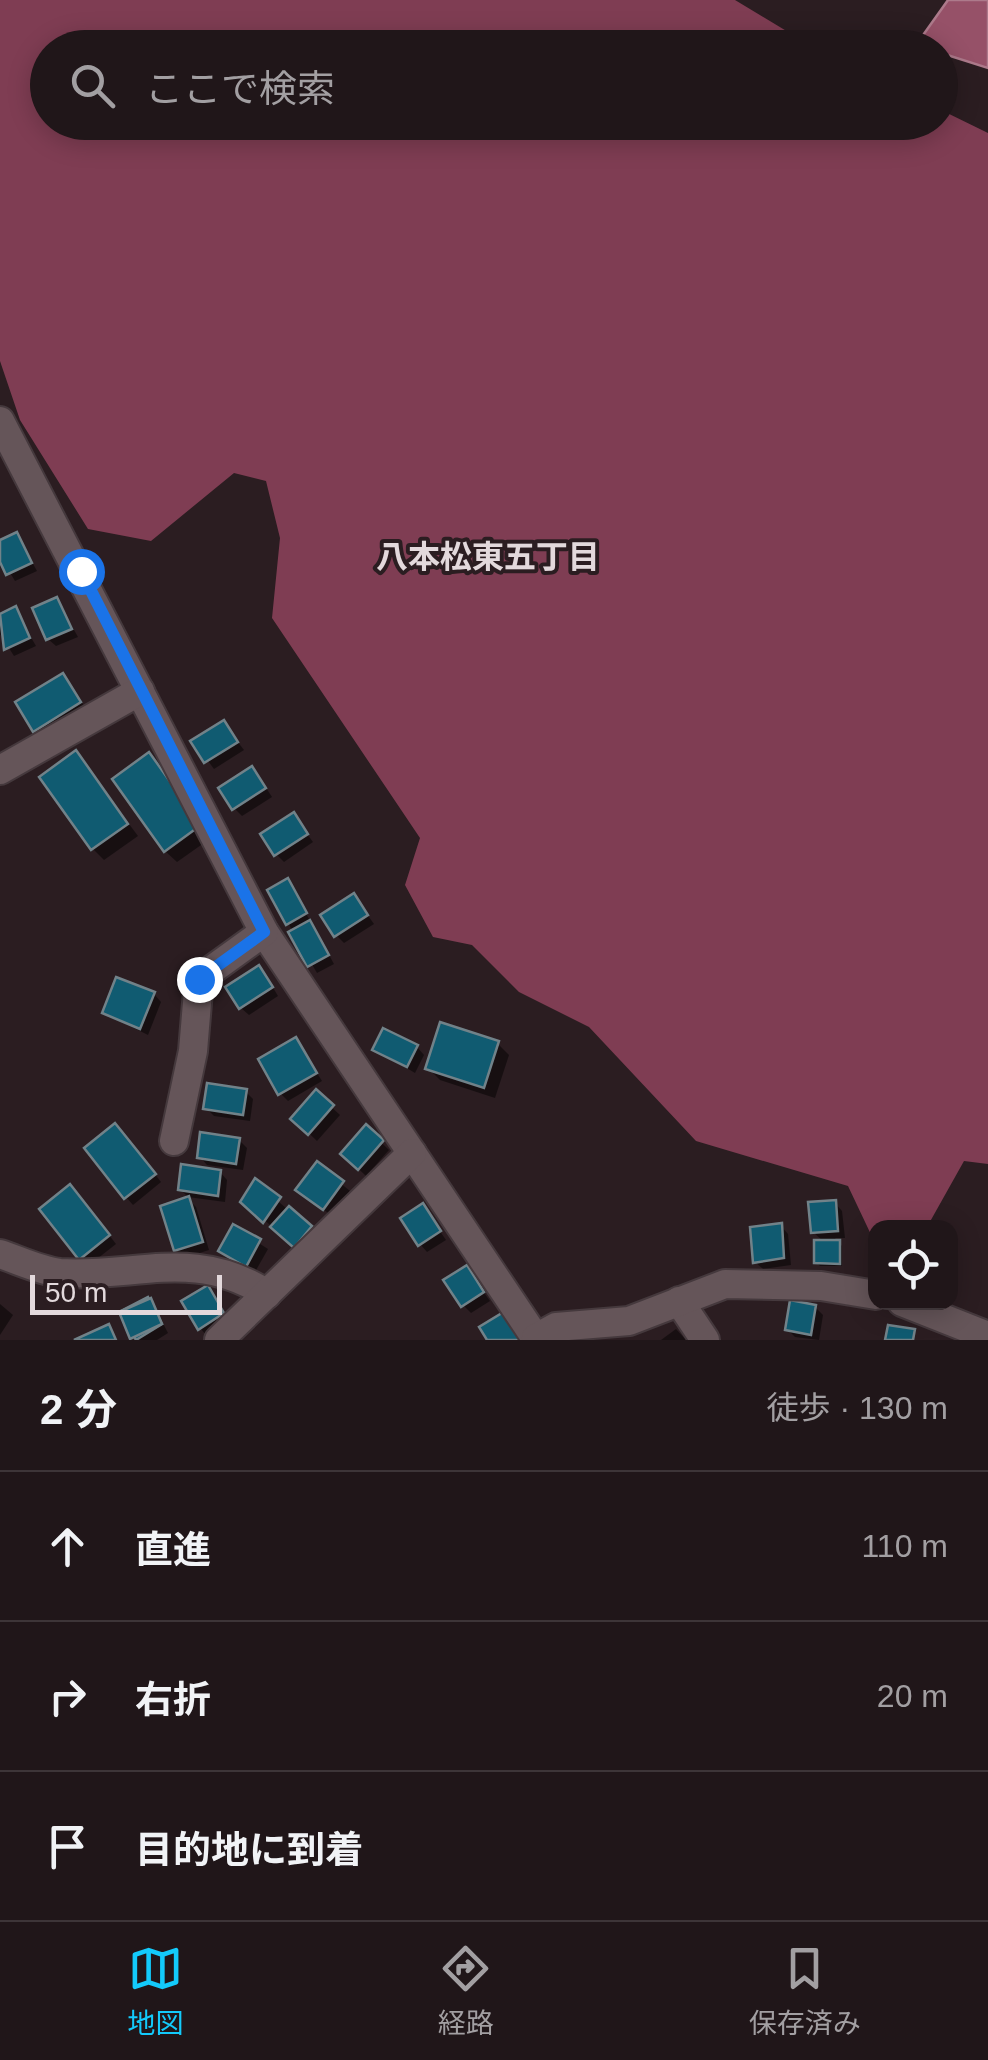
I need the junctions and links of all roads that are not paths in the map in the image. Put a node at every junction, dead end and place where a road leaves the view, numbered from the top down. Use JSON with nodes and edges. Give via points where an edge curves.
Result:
{"nodes":[{"id":1,"x":0,"y":421,"type":"edge"},
{"id":2,"x":140,"y":691,"type":"junction"},
{"id":3,"x":0,"y":770,"type":"edge"},
{"id":4,"x":264,"y":932,"type":"junction"},
{"id":5,"x":174,"y":1141,"type":"dead end"},
{"id":6,"x":412,"y":1153,"type":"junction"},
{"id":7,"x":0,"y":1254,"type":"edge"},
{"id":8,"x":868,"y":1293,"type":"edge"},
{"id":9,"x":267,"y":1294,"type":"junction"},
{"id":10,"x":679,"y":1300,"type":"junction"},
{"id":11,"x":922,"y":1310,"type":"edge"},
{"id":12,"x":988,"y":1336,"type":"edge"},
{"id":13,"x":536,"y":1339,"type":"edge"},
{"id":14,"x":220,"y":1340,"type":"edge"},
{"id":15,"x":705,"y":1340,"type":"edge"}],
"edges":[{"from":1,"to":2,"type":"street"},
{"from":2,"to":3,"type":"street"},
{"from":2,"to":4,"type":"street"},
{"from":4,"to":5,"type":"street","via":[[199,979],[193,1051]]},
{"from":4,"to":6,"type":"street"},
{"from":6,"to":9,"type":"street"},
{"from":6,"to":13,"type":"street"},
{"from":7,"to":9,"type":"street","via":[[58,1273],[196,1268]]},
{"from":8,"to":10,"type":"street","via":[[757,1282],[725,1284]]},
{"from":9,"to":14,"type":"street"},
{"from":10,"to":13,"type":"street","via":[[629,1320],[556,1327]]},
{"from":10,"to":15,"type":"street"},
{"from":11,"to":12,"type":"street"}]}
